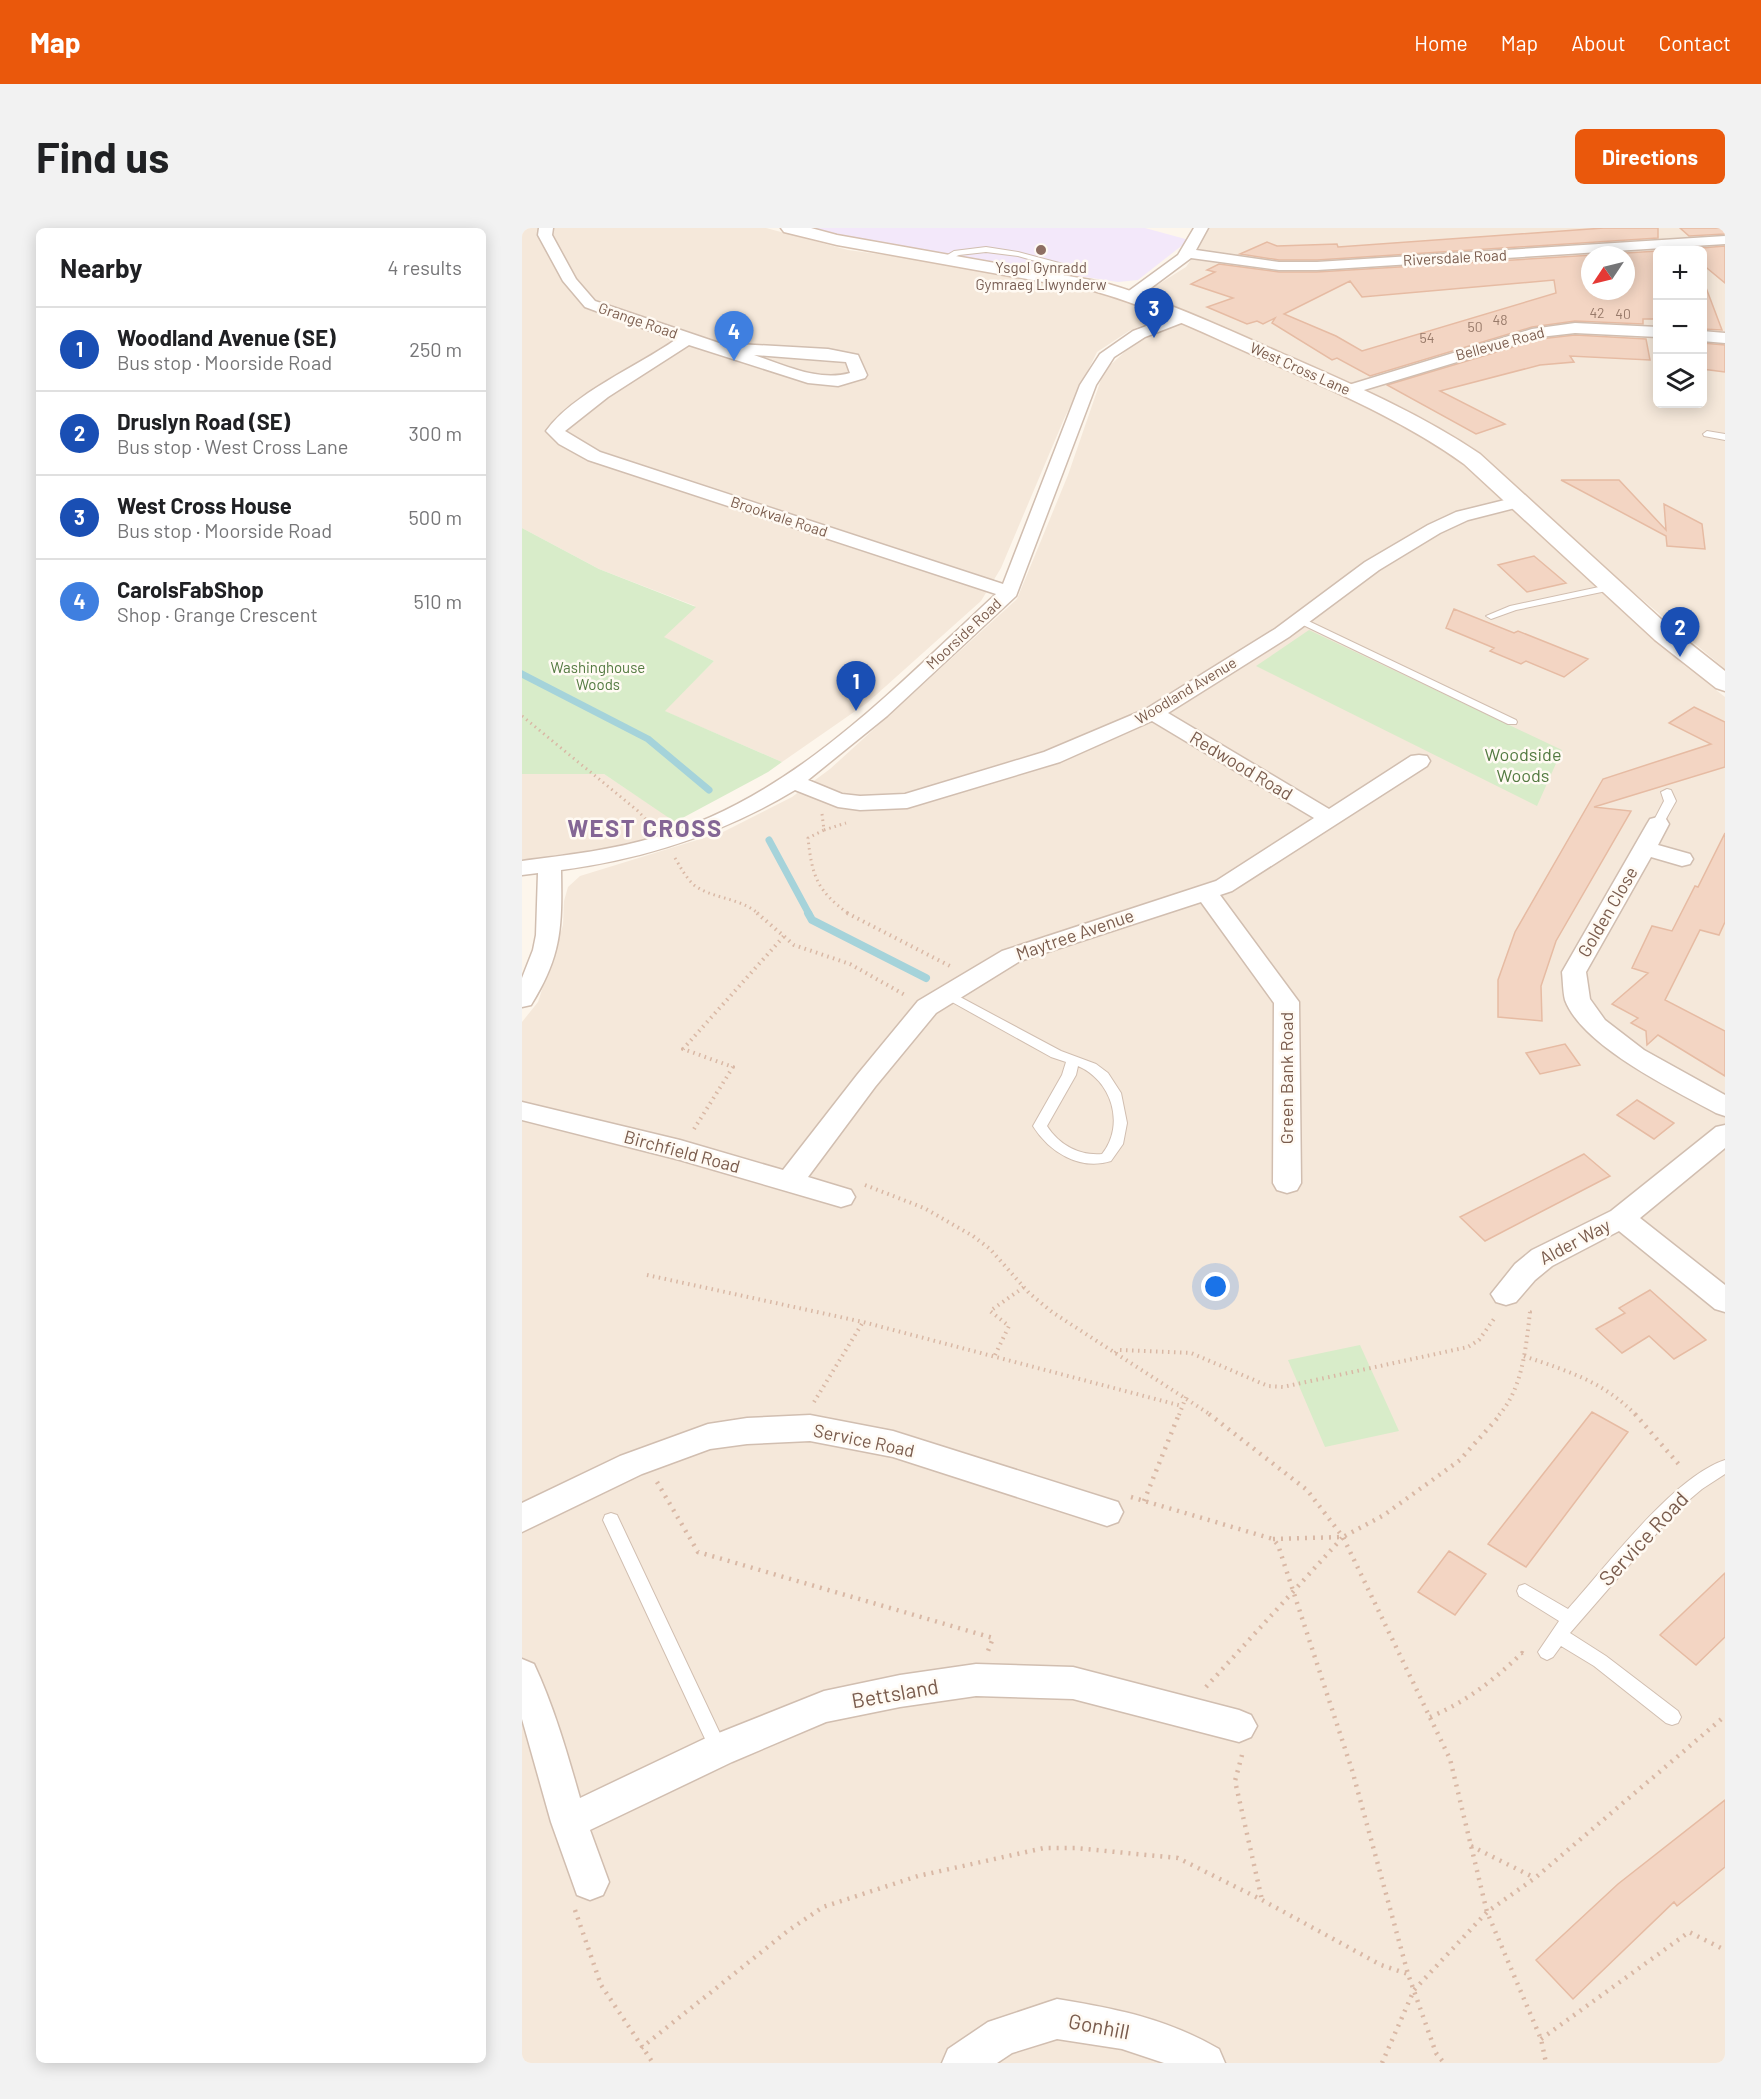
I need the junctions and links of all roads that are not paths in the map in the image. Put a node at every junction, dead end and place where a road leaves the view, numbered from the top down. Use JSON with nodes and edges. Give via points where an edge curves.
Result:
{"nodes":[{"id":1,"x":546,"y":228,"type":"edge"},
{"id":2,"x":790,"y":228,"type":"edge"},
{"id":3,"x":1201,"y":228,"type":"edge"},
{"id":4,"x":1725,"y":240,"type":"edge"},
{"id":5,"x":1186,"y":253,"type":"junction"},
{"id":6,"x":1131,"y":296,"type":"junction"},
{"id":7,"x":1184,"y":317,"type":"junction"},
{"id":8,"x":1653,"y":332,"type":"edge"},
{"id":9,"x":1707,"y":336,"type":"edge"},
{"id":10,"x":1725,"y":338,"type":"edge"},
{"id":11,"x":687,"y":339,"type":"junction"},
{"id":12,"x":718,"y":348,"type":"junction"},
{"id":13,"x":1348,"y":390,"type":"junction"},
{"id":14,"x":555,"y":431,"type":"joint"},
{"id":15,"x":1707,"y":434,"type":"dead end"},
{"id":16,"x":1725,"y":437,"type":"edge"},
{"id":17,"x":1516,"y":502,"type":"junction"},
{"id":18,"x":1613,"y":587,"type":"junction"},
{"id":19,"x":1009,"y":592,"type":"junction"},
{"id":20,"x":1491,"y":616,"type":"dead end"},
{"id":21,"x":1300,"y":620,"type":"junction"},
{"id":22,"x":1725,"y":683,"type":"edge"},
{"id":23,"x":1153,"y":713,"type":"junction"},
{"id":24,"x":1512,"y":722,"type":"dead end"},
{"id":25,"x":1419,"y":761,"type":"dead end"},
{"id":26,"x":793,"y":782,"type":"junction"},
{"id":27,"x":1667,"y":792,"type":"dead end"},
{"id":28,"x":1329,"y":818,"type":"junction"},
{"id":29,"x":1659,"y":824,"type":"joint"},
{"id":30,"x":1645,"y":848,"type":"junction"},
{"id":31,"x":1682,"y":859,"type":"dead end"},
{"id":32,"x":549,"y":866,"type":"junction"},
{"id":33,"x":522,"y":868,"type":"edge"},
{"id":34,"x":1207,"y":892,"type":"junction"},
{"id":35,"x":947,"y":994,"type":"junction"},
{"id":36,"x":522,"y":999,"type":"edge"},
{"id":37,"x":1073,"y":1060,"type":"junction"},
{"id":38,"x":1725,"y":1107,"type":"edge"},
{"id":39,"x":522,"y":1111,"type":"edge"},
{"id":40,"x":1725,"y":1134,"type":"edge"},
{"id":41,"x":790,"y":1181,"type":"junction"},
{"id":42,"x":1287,"y":1183,"type":"dead end"},
{"id":43,"x":840,"y":1197,"type":"road end"},
{"id":44,"x":1621,"y":1218,"type":"junction"},
{"id":45,"x":1504,"y":1300,"type":"road end"},
{"id":46,"x":1725,"y":1301,"type":"edge"},
{"id":47,"x":1725,"y":1466,"type":"edge"},
{"id":48,"x":1107,"y":1512,"type":"road end"},
{"id":49,"x":522,"y":1518,"type":"edge"},
{"id":50,"x":611,"y":1520,"type":"dead end"},
{"id":51,"x":1525,"y":1591,"type":"dead end"},
{"id":52,"x":1570,"y":1619,"type":"junction"},
{"id":53,"x":1559,"y":1636,"type":"junction"},
{"id":54,"x":1547,"y":1652,"type":"road end"},
{"id":55,"x":523,"y":1681,"type":"edge"},
{"id":56,"x":1672,"y":1717,"type":"dead end"},
{"id":57,"x":1239,"y":1726,"type":"road end"},
{"id":58,"x":719,"y":1750,"type":"junction"},
{"id":59,"x":569,"y":1822,"type":"junction"},
{"id":60,"x":590,"y":1882,"type":"road end"},
{"id":61,"x":962,"y":2063,"type":"edge"},
{"id":62,"x":1205,"y":2063,"type":"edge"}],
"edges":[{"from":1,"to":11,"type":"street","name":"Grange Road","via":[[545,235],[570,281],[590,304]]},
{"from":2,"to":6,"type":"street","name":"West Cross Lane"},
{"from":3,"to":5,"type":"street"},
{"from":4,"to":5,"type":"street","name":"Riversdale Road","via":[[1317,266],[1279,266]]},
{"from":5,"to":6,"type":"street"},
{"from":6,"to":7,"type":"street","name":"West Cross Lane"},
{"from":7,"to":13,"type":"street","name":"West Cross Lane"},
{"from":7,"to":19,"type":"street","name":"Moorside Road","via":[[1139,334],[1108,354],[1088,385]]},
{"from":8,"to":13,"type":"street","name":"Bellevue Road","via":[[1586,328],[1538,332]]},
{"from":9,"to":10,"type":"street"},
{"from":11,"to":12,"type":"street"},
{"from":11,"to":14,"type":"street","name":"Grange Road","via":[[574,411]]},
{"from":12,"to":12,"type":"street","via":[[852,358],[859,375],[838,381],[808,378]]},
{"from":13,"to":17,"type":"street","name":"West Cross Lane","via":[[1442,438],[1472,459]]},
{"from":14,"to":19,"type":"street","name":"Brookvale Road","via":[[594,456]]},
{"from":15,"to":16,"type":"lane"},
{"from":17,"to":18,"type":"street","name":"West Cross Lane"},
{"from":17,"to":21,"type":"street","name":"Woodland Avenue","via":[[1471,513],[1434,529],[1372,566]]},
{"from":18,"to":20,"type":"lane"},
{"from":18,"to":22,"type":"street","name":"West Cross Lane","via":[[1664,635]]},
{"from":19,"to":26,"type":"street","name":"Moorside Road","via":[[880,712]]},
{"from":21,"to":23,"type":"street","name":"Woodland Avenue"},
{"from":21,"to":24,"type":"lane"},
{"from":23,"to":26,"type":"street","name":"Woodland Avenue","via":[[1052,757],[907,801],[860,803]]},
{"from":23,"to":28,"type":"street","name":"Redwood Road"},
{"from":25,"to":28,"type":"street","name":"Maytree Avenue"},
{"from":26,"to":32,"type":"street","name":"Moorside Road","via":[[729,817],[665,842]]},
{"from":27,"to":29,"type":"lane","via":[[1670,801]]},
{"from":28,"to":34,"type":"street","name":"Maytree Avenue","via":[[1224,886]]},
{"from":29,"to":30,"type":"street","name":"Golden Close"},
{"from":30,"to":31,"type":"street"},
{"from":30,"to":38,"type":"street","name":"Golden Close","via":[[1574,972],[1578,1000],[1596,1026],[1635,1056]]},
{"from":32,"to":33,"type":"street","name":"Moorside Road"},
{"from":32,"to":36,"type":"street","via":[[547,951]]},
{"from":34,"to":35,"type":"street","name":"Maytree Avenue","via":[[1011,956]]},
{"from":34,"to":42,"type":"street","name":"Green Bank Road","via":[[1287,1002]]},
{"from":35,"to":37,"type":"lane"},
{"from":35,"to":41,"type":"street","name":"Maytree Avenue","via":[[927,1007]]},
{"from":37,"to":37,"type":"lane","via":[[1069,1075],[1040,1126],[1045,1135],[1080,1158],[1106,1158],[1120,1129],[1119,1106],[1110,1083],[1097,1070]]},
{"from":39,"to":41,"type":"street","name":"Birchfield Road"},
{"from":40,"to":44,"type":"street","name":"Alder Way"},
{"from":41,"to":43,"type":"street","name":"Birchfield Road"},
{"from":44,"to":45,"type":"street","name":"Alder Way","via":[[1542,1258],[1525,1272]]},
{"from":44,"to":46,"type":"street","name":"Alder Way"},
{"from":47,"to":52,"type":"lane","name":"Service Road","via":[[1671,1504]]},
{"from":48,"to":49,"type":"street","name":"Service Road","via":[[893,1444],[810,1428],[708,1437],[644,1460]]},
{"from":50,"to":58,"type":"lane"},
{"from":51,"to":52,"type":"lane"},
{"from":52,"to":53,"type":"lane","name":"Service Road"},
{"from":53,"to":54,"type":"lane","name":"Service Road"},
{"from":53,"to":56,"type":"lane","via":[[1600,1661]]},
{"from":55,"to":59,"type":"street","via":[[538,1714]]},
{"from":57,"to":58,"type":"street","name":"Bettsland","via":[[1073,1683],[976,1680],[824,1707]]},
{"from":58,"to":59,"type":"street","name":"Bettsland"},
{"from":59,"to":60,"type":"street"},
{"from":61,"to":62,"type":"street","name":"Gonhill","via":[[1002,2036],[1057,2019],[1122,2029],[1180,2049]]}]}
